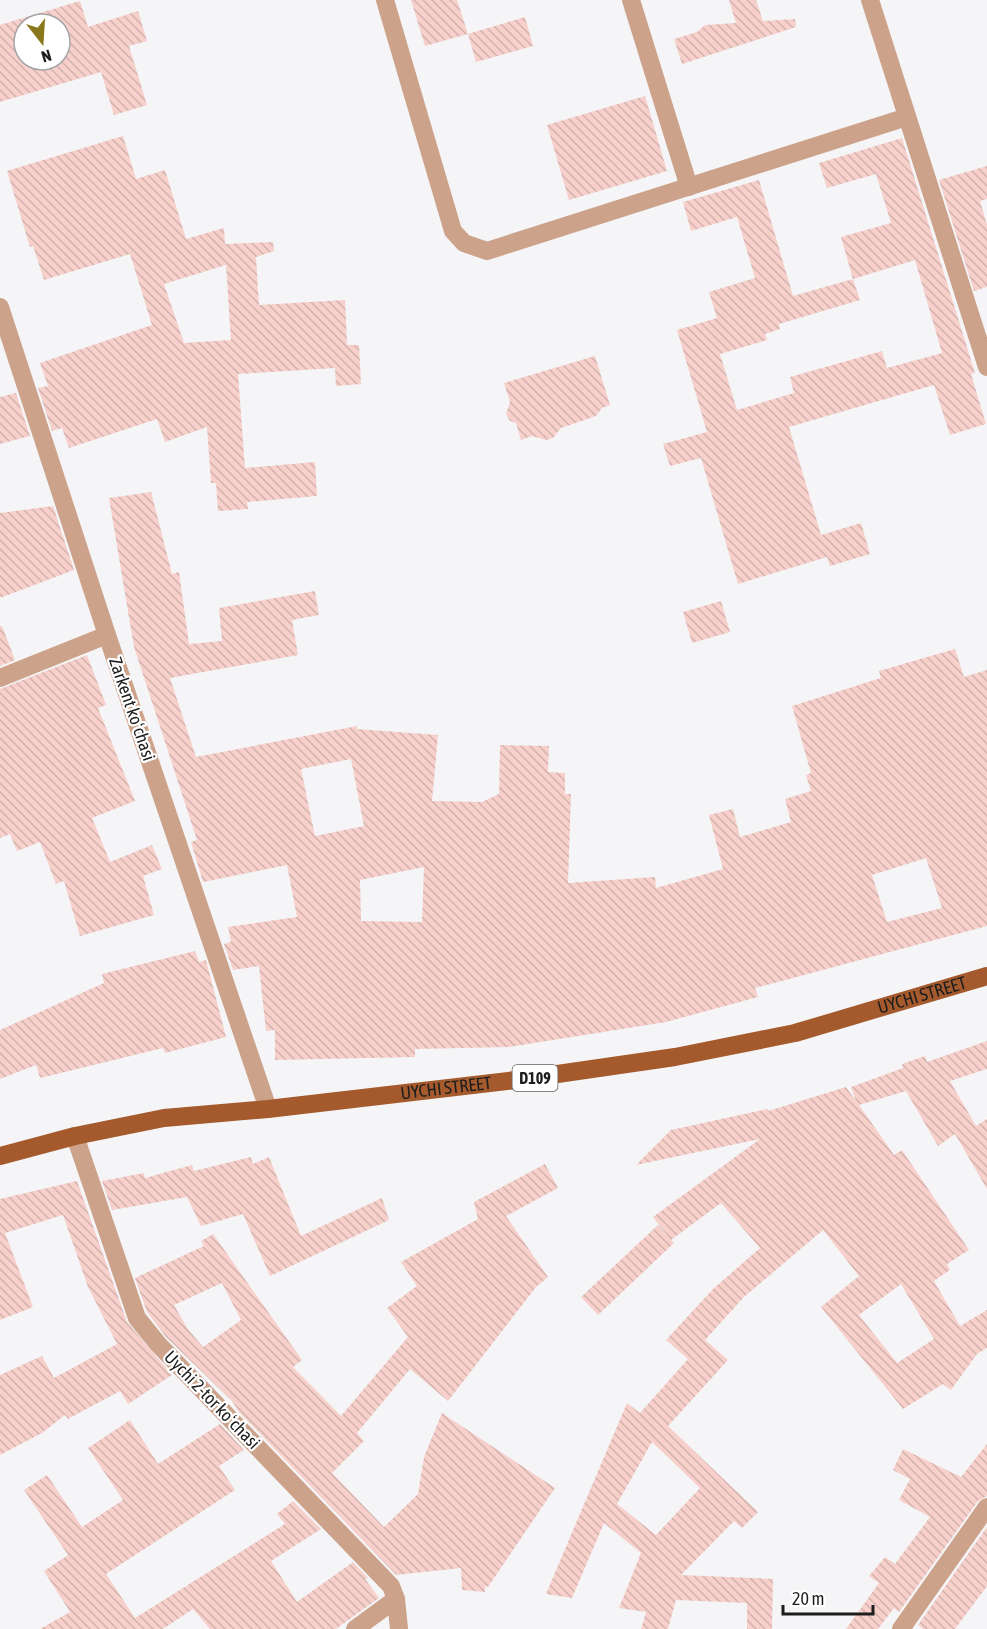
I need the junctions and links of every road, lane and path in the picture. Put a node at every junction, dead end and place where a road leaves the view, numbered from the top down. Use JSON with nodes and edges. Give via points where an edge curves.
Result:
{"nodes":[{"id":1,"x":385,"y":0,"type":"edge"},
{"id":2,"x":631,"y":0,"type":"edge"},
{"id":3,"x":870,"y":0,"type":"edge"},
{"id":4,"x":908,"y":117,"type":"junction"},
{"id":5,"x":689,"y":187,"type":"junction"},
{"id":6,"x":0,"y":307,"type":"edge"},
{"id":7,"x":987,"y":367,"type":"edge"},
{"id":8,"x":107,"y":635,"type":"junction"},
{"id":9,"x":0,"y":678,"type":"edge"},
{"id":10,"x":987,"y":976,"type":"edge"},
{"id":11,"x":268,"y":1109,"type":"junction"},
{"id":12,"x":75,"y":1136,"type":"junction"},
{"id":13,"x":0,"y":1156,"type":"edge"},
{"id":14,"x":987,"y":1507,"type":"edge"},
{"id":15,"x":396,"y":1599,"type":"junction"},
{"id":16,"x":355,"y":1629,"type":"edge"},
{"id":17,"x":399,"y":1629,"type":"edge"},
{"id":18,"x":900,"y":1629,"type":"edge"}],
"edges":[{"from":1,"to":5,"type":"street","via":[[446,212],[453,231],[464,243],[487,251]]},
{"from":2,"to":5,"type":"street"},
{"from":3,"to":4,"type":"street"},
{"from":4,"to":5,"type":"street"},
{"from":4,"to":7,"type":"street"},
{"from":6,"to":8,"type":"street","name":"Zarkent koʻchasi"},
{"from":8,"to":9,"type":"street"},
{"from":8,"to":11,"type":"street","name":"Zarkent koʻchasi"},
{"from":10,"to":11,"type":"main road","name":"UYCHI STREET","number":"D109","via":[[795,1033],[675,1058]]},
{"from":11,"to":12,"type":"main road","name":"UYCHI STREET","number":"D109","via":[[164,1119]]},
{"from":12,"to":13,"type":"main road","number":"D109"},
{"from":12,"to":15,"type":"street","name":"Uychi 2-tor koʻchasi","via":[[138,1318],[158,1344],[391,1586]]},
{"from":14,"to":18,"type":"street"},
{"from":15,"to":16,"type":"street"},
{"from":15,"to":17,"type":"street","name":"Uychi 2-tor koʻchasi"}]}
